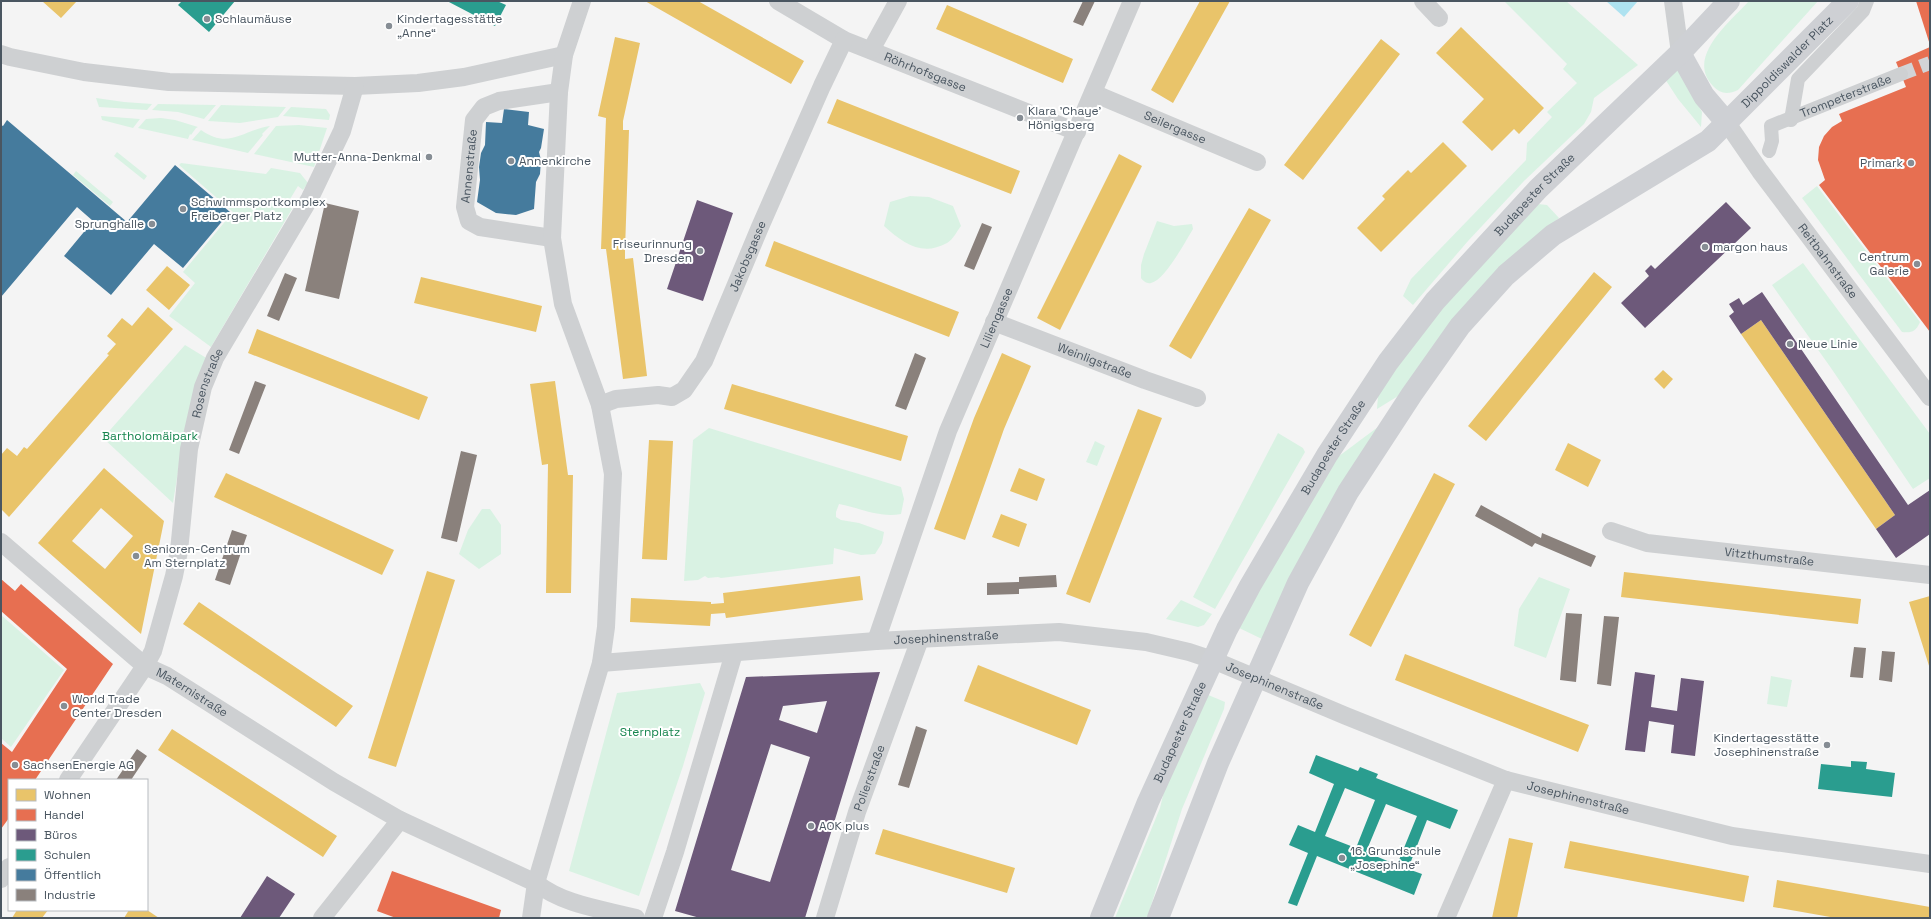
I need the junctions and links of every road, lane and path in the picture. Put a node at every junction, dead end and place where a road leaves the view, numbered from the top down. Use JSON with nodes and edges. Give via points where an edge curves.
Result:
{"nodes":[{"id":1,"x":582,"y":1,"type":"edge"},
{"id":2,"x":778,"y":1,"type":"edge"},
{"id":3,"x":898,"y":1,"type":"edge"},
{"id":4,"x":1132,"y":1,"type":"edge"},
{"id":5,"x":1423,"y":1,"type":"edge"},
{"id":6,"x":1673,"y":1,"type":"edge"},
{"id":7,"x":1729,"y":1,"type":"edge"},
{"id":8,"x":1848,"y":1,"type":"edge"},
{"id":9,"x":1867,"y":1,"type":"edge"},
{"id":10,"x":1832,"y":11,"type":"edge"},
{"id":11,"x":1439,"y":18,"type":"dead end"},
{"id":12,"x":844,"y":40,"type":"junction"},
{"id":13,"x":872,"y":50,"type":"junction"},
{"id":14,"x":1680,"y":53,"type":"junction"},
{"id":15,"x":1,"y":54,"type":"edge"},
{"id":16,"x":564,"y":55,"type":"junction"},
{"id":17,"x":1901,"y":74,"type":"tunnel mouth"},
{"id":18,"x":355,"y":86,"type":"junction"},
{"id":19,"x":559,"y":92,"type":"junction"},
{"id":20,"x":1093,"y":93,"type":"junction"},
{"id":21,"x":1791,"y":120,"type":"junction"},
{"id":22,"x":1727,"y":123,"type":"junction"},
{"id":23,"x":1077,"y":132,"type":"junction"},
{"id":24,"x":1769,"y":151,"type":"dead end"},
{"id":25,"x":1257,"y":162,"type":"dead end"},
{"id":26,"x":552,"y":238,"type":"junction"},
{"id":27,"x":994,"y":322,"type":"junction"},
{"id":28,"x":1930,"y":397,"type":"edge"},
{"id":29,"x":1197,"y":398,"type":"dead end"},
{"id":30,"x":600,"y":405,"type":"junction"},
{"id":31,"x":1611,"y":531,"type":"dead end"},
{"id":32,"x":1,"y":542,"type":"edge"},
{"id":33,"x":1930,"y":575,"type":"edge"},
{"id":34,"x":920,"y":639,"type":"junction"},
{"id":35,"x":876,"y":642,"type":"junction"},
{"id":36,"x":734,"y":653,"type":"junction"},
{"id":37,"x":1213,"y":660,"type":"junction"},
{"id":38,"x":601,"y":663,"type":"junction"},
{"id":39,"x":144,"y":666,"type":"junction"},
{"id":40,"x":1255,"y":678,"type":"junction"},
{"id":41,"x":69,"y":779,"type":"edge"},
{"id":42,"x":1506,"y":780,"type":"junction"},
{"id":43,"x":400,"y":820,"type":"junction"},
{"id":44,"x":1930,"y":864,"type":"edge"},
{"id":45,"x":8,"y":868,"type":"edge"},
{"id":46,"x":1,"y":879,"type":"edge"},
{"id":47,"x":536,"y":883,"type":"junction"},
{"id":48,"x":322,"y":918,"type":"edge"},
{"id":49,"x":532,"y":918,"type":"edge"},
{"id":50,"x":636,"y":918,"type":"edge"},
{"id":51,"x":654,"y":918,"type":"edge"},
{"id":52,"x":825,"y":918,"type":"edge"},
{"id":53,"x":1101,"y":918,"type":"edge"},
{"id":54,"x":1158,"y":918,"type":"edge"},
{"id":55,"x":1446,"y":918,"type":"edge"}],
"edges":[{"from":1,"to":16,"type":"street"},
{"from":2,"to":12,"type":"street","name":"Röhrhofsgasse"},
{"from":3,"to":13,"type":"street"},
{"from":4,"to":20,"type":"street","name":"Liliengasse"},
{"from":5,"to":11,"type":"street"},
{"from":6,"to":14,"type":"street"},
{"from":7,"to":14,"type":"main road"},
{"from":8,"to":10,"type":"main road","name":"Dippoldiswalder Platz"},
{"from":9,"to":21,"type":"street","via":[[1862,11],[1798,79]]},
{"from":10,"to":22,"type":"main road","name":"Dippoldiswalder Platz"},
{"from":12,"to":13,"type":"street","name":"Röhrhofsgasse"},
{"from":12,"to":30,"type":"street","name":"Jakobsgasse","via":[[760,227],[704,361],[684,390],[672,397],[658,395],[616,399]]},
{"from":13,"to":23,"type":"street","name":"Röhrhofsgasse"},
{"from":14,"to":22,"type":"main road","via":[[1704,96]]},
{"from":14,"to":37,"type":"main road","name":"Budapester Straße","via":[[1538,189],[1435,301],[1388,362],[1327,455],[1250,586]]},
{"from":15,"to":18,"type":"street","via":[[84,72],[169,82]]},
{"from":16,"to":18,"type":"street","via":[[464,77],[418,83]]},
{"from":16,"to":19,"type":"street"},
{"from":17,"to":21,"type":"street","name":"Trompeterstraße"},
{"from":18,"to":39,"type":"street","name":"Rosenstraße","via":[[342,131],[323,173],[215,358],[203,387],[190,449],[174,576],[153,651]]},
{"from":19,"to":26,"type":"street"},
{"from":19,"to":26,"type":"street","name":"Annenstraße","via":[[499,101],[484,107],[474,120],[465,207],[469,221],[480,227]]},
{"from":20,"to":23,"type":"street","name":"Liliengasse"},
{"from":20,"to":25,"type":"street","name":"Seilergasse"},
{"from":21,"to":24,"type":"street","name":"Trompeterstraße","via":[[1771,126],[1772,141]]},
{"from":22,"to":28,"type":"street","name":"Reitbahnstraße"},
{"from":22,"to":40,"type":"main road","via":[[1702,146],[1553,235],[1506,275],[1460,326],[1348,492],[1298,583]]},
{"from":23,"to":27,"type":"street","name":"Liliengasse"},
{"from":26,"to":30,"type":"street","via":[[563,304]]},
{"from":27,"to":29,"type":"street","name":"Weinligstraße"},
{"from":27,"to":35,"type":"street","name":"Liliengasse","via":[[948,431]]},
{"from":30,"to":38,"type":"street","via":[[613,474],[606,627]]},
{"from":31,"to":33,"type":"street","name":"Vitzthumstraße","via":[[1647,543]]},
{"from":32,"to":39,"type":"street","name":"Maternistraße"},
{"from":34,"to":35,"type":"street","name":"Josephinenstraße"},
{"from":34,"to":37,"type":"street","name":"Josephinenstraße","via":[[1059,632],[1146,642]]},
{"from":34,"to":52,"type":"street","name":"Polierstraße","via":[[857,812]]},
{"from":35,"to":36,"type":"street","name":"Josephinenstraße"},
{"from":36,"to":38,"type":"street","name":"Josephinenstraße"},
{"from":36,"to":51,"type":"street"},
{"from":37,"to":40,"type":"street","name":"Josephinenstraße"},
{"from":37,"to":53,"type":"main road","name":"Budapester Straße","via":[[1148,802]]},
{"from":38,"to":47,"type":"street"},
{"from":39,"to":41,"type":"street","name":"Rosenstraße"},
{"from":39,"to":43,"type":"street","name":"Maternistraße","via":[[168,676],[334,782]]},
{"from":40,"to":42,"type":"street","name":"Josephinenstraße"},
{"from":40,"to":54,"type":"main road","via":[[1199,809]]},
{"from":42,"to":44,"type":"street","name":"Josephinenstraße","via":[[1732,836]]},
{"from":42,"to":55,"type":"street"},
{"from":43,"to":47,"type":"street"},
{"from":43,"to":48,"type":"street"},
{"from":45,"to":46,"type":"street"},
{"from":47,"to":49,"type":"street"},
{"from":47,"to":50,"type":"street","via":[[549,893],[567,901]]}]}
